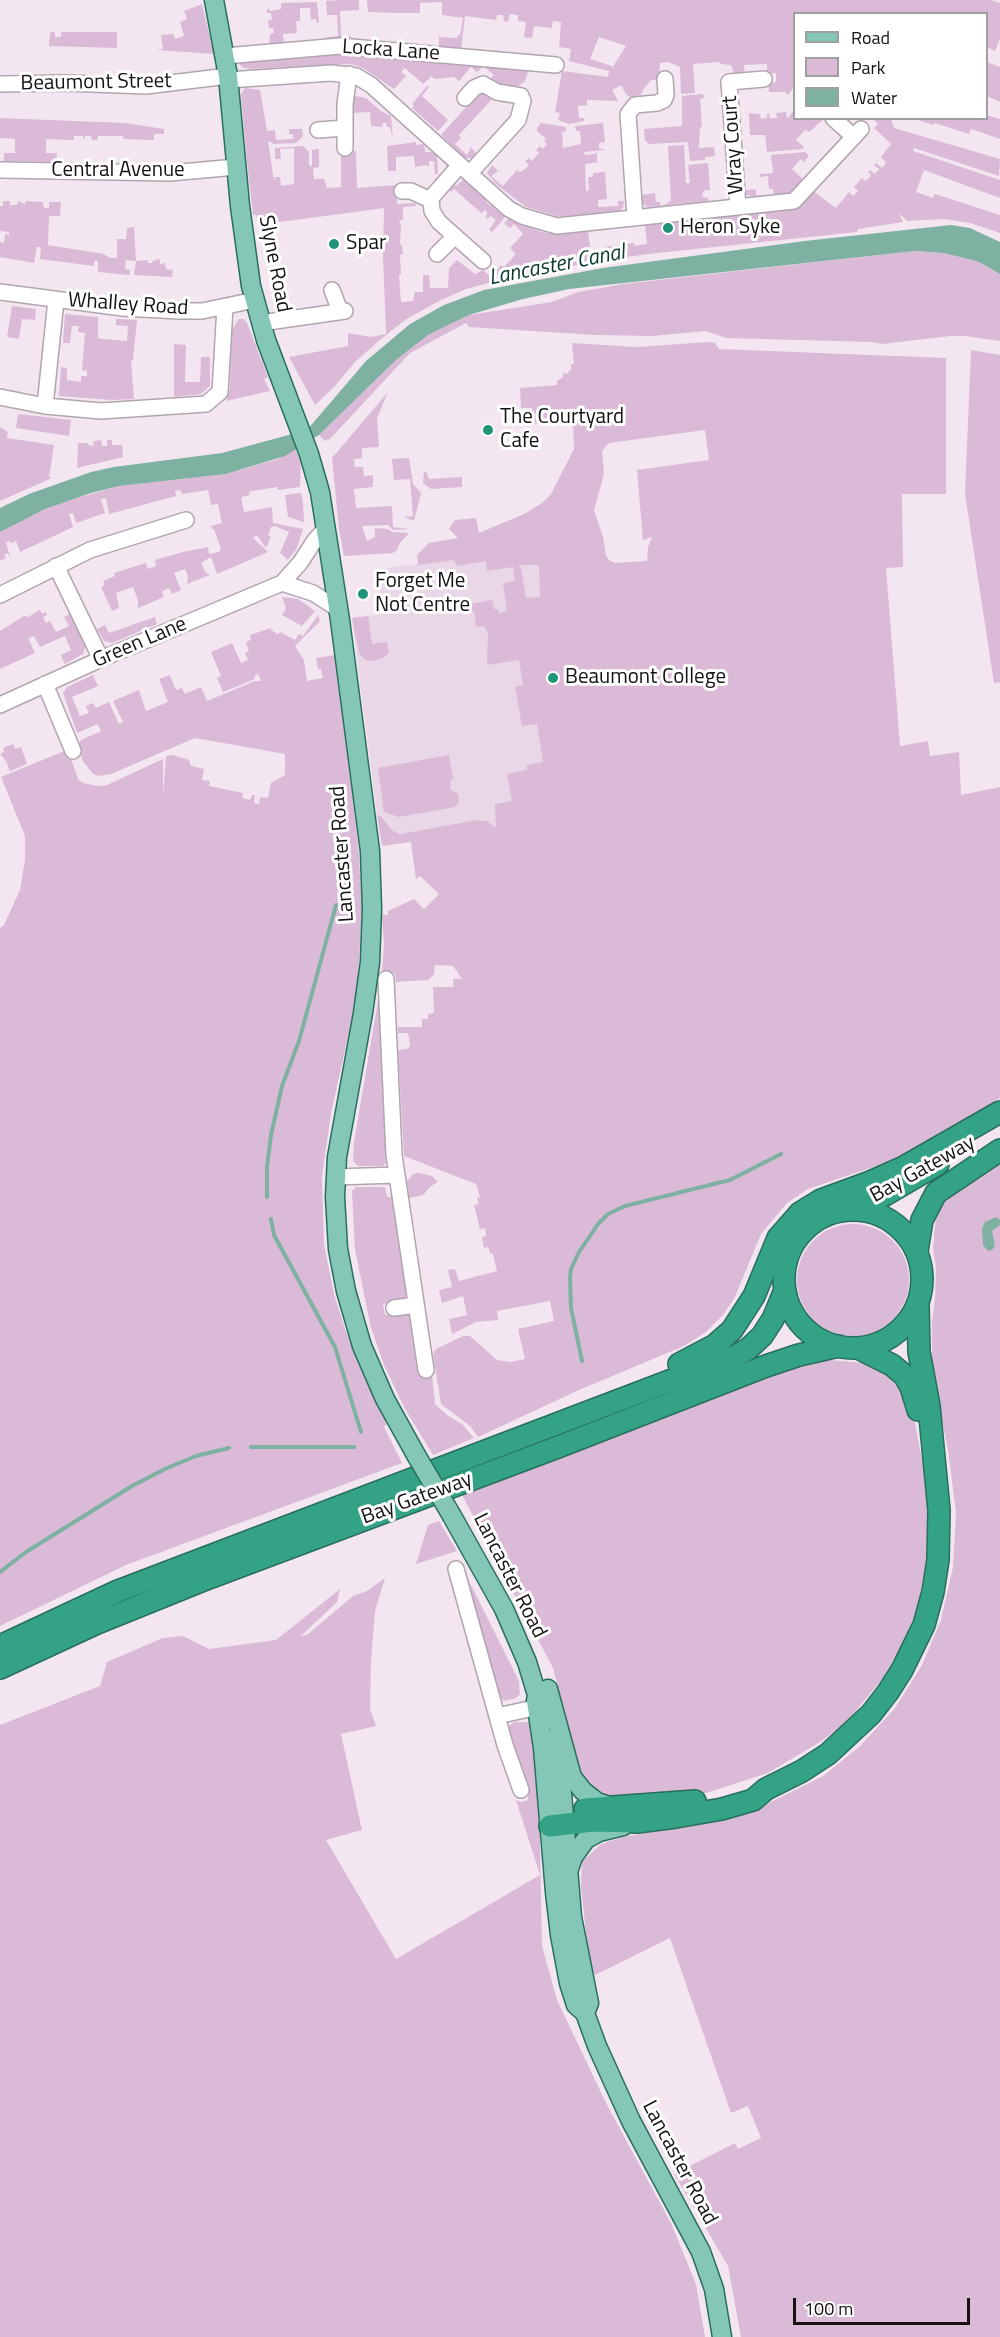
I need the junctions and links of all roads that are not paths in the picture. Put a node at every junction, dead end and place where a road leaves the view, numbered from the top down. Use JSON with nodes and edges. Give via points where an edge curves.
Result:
{"nodes":[{"id":1,"x":214,"y":0,"type":"edge"},
{"id":2,"x":225,"y":56,"type":"junction"},
{"id":3,"x":556,"y":65,"type":"dead end"},
{"id":4,"x":349,"y":74,"type":"junction"},
{"id":5,"x":228,"y":78,"type":"junction"},
{"id":6,"x":665,"y":79,"type":"dead end"},
{"id":7,"x":764,"y":79,"type":"dead end"},
{"id":8,"x":0,"y":84,"type":"edge"},
{"id":9,"x":465,"y":98,"type":"dead end"},
{"id":10,"x":836,"y":120,"type":"edge"},
{"id":11,"x":345,"y":128,"type":"junction"},
{"id":12,"x":318,"y":130,"type":"dead end"},
{"id":13,"x":345,"y":148,"type":"dead end"},
{"id":14,"x":236,"y":167,"type":"junction"},
{"id":15,"x":465,"y":169,"type":"junction"},
{"id":16,"x":0,"y":170,"type":"edge"},
{"id":17,"x":402,"y":191,"type":"dead end"},
{"id":18,"x":432,"y":198,"type":"junction"},
{"id":19,"x":738,"y":207,"type":"junction"},
{"id":20,"x":635,"y":218,"type":"junction"},
{"id":21,"x":455,"y":236,"type":"junction"},
{"id":22,"x":437,"y":254,"type":"dead end"},
{"id":23,"x":483,"y":261,"type":"dead end"},
{"id":24,"x":332,"y":290,"type":"dead end"},
{"id":25,"x":0,"y":292,"type":"edge"},
{"id":26,"x":56,"y":300,"type":"junction"},
{"id":27,"x":255,"y":300,"type":"junction"},
{"id":28,"x":225,"y":307,"type":"junction"},
{"id":29,"x":261,"y":323,"type":"junction"},
{"id":30,"x":0,"y":397,"type":"edge"},
{"id":31,"x":45,"y":406,"type":"junction"},
{"id":32,"x":186,"y":520,"type":"dead end"},
{"id":33,"x":326,"y":528,"type":"junction"},
{"id":34,"x":56,"y":566,"type":"junction"},
{"id":35,"x":282,"y":583,"type":"junction"},
{"id":36,"x":0,"y":596,"type":"edge"},
{"id":37,"x":338,"y":609,"type":"junction"},
{"id":38,"x":101,"y":659,"type":"junction"},
{"id":39,"x":45,"y":684,"type":"junction"},
{"id":40,"x":0,"y":705,"type":"edge"},
{"id":41,"x":73,"y":751,"type":"dead end"},
{"id":42,"x":386,"y":979,"type":"dead end"},
{"id":43,"x":1000,"y":1112,"type":"edge"},
{"id":44,"x":1000,"y":1126,"type":"edge"},
{"id":45,"x":1000,"y":1150,"type":"edge"},
{"id":46,"x":397,"y":1175,"type":"junction"},
{"id":47,"x":335,"y":1177,"type":"junction"},
{"id":48,"x":845,"y":1210,"type":"junction"},
{"id":49,"x":917,"y":1251,"type":"junction"},
{"id":50,"x":785,"y":1290,"type":"junction"},
{"id":51,"x":416,"y":1305,"type":"junction"},
{"id":52,"x":918,"y":1305,"type":"junction"},
{"id":53,"x":394,"y":1308,"type":"dead end"},
{"id":54,"x":848,"y":1347,"type":"junction"},
{"id":55,"x":426,"y":1370,"type":"dead end"},
{"id":56,"x":571,"y":1418,"type":"junction"},
{"id":57,"x":937,"y":1490,"type":"junction"},
{"id":58,"x":456,"y":1569,"type":"dead end"},
{"id":59,"x":0,"y":1646,"type":"edge"},
{"id":60,"x":527,"y":1662,"type":"junction"},
{"id":61,"x":0,"y":1668,"type":"edge"},
{"id":62,"x":539,"y":1703,"type":"junction"},
{"id":63,"x":497,"y":1716,"type":"junction"},
{"id":64,"x":766,"y":1789,"type":"junction"},
{"id":65,"x":521,"y":1790,"type":"dead end"},
{"id":66,"x":612,"y":1807,"type":"junction"},
{"id":67,"x":557,"y":1818,"type":"junction"},
{"id":68,"x":637,"y":1822,"type":"junction"},
{"id":69,"x":567,"y":1873,"type":"junction"},
{"id":70,"x":585,"y":2013,"type":"junction"},
{"id":71,"x":722,"y":2337,"type":"edge"}],
"edges":[{"from":1,"to":2,"type":"main road","name":"Slyne Road"},
{"from":2,"to":3,"type":"street","name":"Locka Lane","via":[[340,46]]},
{"from":2,"to":5,"type":"main road","name":"Slyne Road"},
{"from":4,"to":5,"type":"street"},
{"from":4,"to":11,"type":"street"},
{"from":4,"to":15,"type":"street","via":[[371,85]]},
{"from":5,"to":8,"type":"street","name":"Beaumont Street","via":[[146,86]]},
{"from":5,"to":14,"type":"main road","name":"Slyne Road"},
{"from":6,"to":20,"type":"street","via":[[664,100],[635,105],[628,114]]},
{"from":7,"to":19,"type":"street","name":"Wray Court","via":[[729,82]]},
{"from":9,"to":15,"type":"street","via":[[483,84],[497,92],[521,96],[523,101],[518,120]]},
{"from":10,"to":19,"type":"street","via":[[857,133],[794,201]]},
{"from":11,"to":12,"type":"street"},
{"from":11,"to":13,"type":"street"},
{"from":14,"to":16,"type":"street","name":"Central Avenue","via":[[170,173]]},
{"from":14,"to":27,"type":"main road","name":"Slyne Road"},
{"from":15,"to":18,"type":"street"},
{"from":15,"to":20,"type":"street","via":[[509,209],[546,224],[571,226]]},
{"from":17,"to":18,"type":"street"},
{"from":18,"to":21,"type":"street","via":[[435,217]]},
{"from":19,"to":20,"type":"street"},
{"from":21,"to":22,"type":"street"},
{"from":21,"to":23,"type":"street"},
{"from":24,"to":29,"type":"street","via":[[343,311]]},
{"from":25,"to":26,"type":"street","name":"Whalley Road"},
{"from":26,"to":28,"type":"street","name":"Whalley Road","via":[[179,311]]},
{"from":26,"to":31,"type":"street"},
{"from":27,"to":28,"type":"street","name":"Whalley Road"},
{"from":27,"to":29,"type":"main road","name":"Slyne Road"},
{"from":28,"to":31,"type":"street","via":[[220,392],[206,404],[113,410]]},
{"from":29,"to":33,"type":"main road","name":"Slyne Road","via":[[309,454]]},
{"from":30,"to":31,"type":"street"},
{"from":32,"to":34,"type":"street","via":[[90,550]]},
{"from":33,"to":35,"type":"street","name":"Green Lane"},
{"from":33,"to":37,"type":"main road","name":"Lancaster Road"},
{"from":34,"to":36,"type":"street"},
{"from":34,"to":38,"type":"street"},
{"from":35,"to":37,"type":"street"},
{"from":35,"to":38,"type":"street","name":"Green Lane"},
{"from":37,"to":47,"type":"main road","name":"Lancaster Road","via":[[370,851],[372,909],[368,981]]},
{"from":38,"to":39,"type":"street","name":"Green Lane"},
{"from":39,"to":40,"type":"street","name":"Green Lane"},
{"from":39,"to":41,"type":"street"},
{"from":42,"to":46,"type":"street"},
{"from":43,"to":56,"type":"highway","via":[[887,1175],[809,1206],[785,1227],[754,1296],[732,1330],[698,1356]]},
{"from":44,"to":48,"type":"highway","name":"Bay Gateway","via":[[885,1195]]},
{"from":45,"to":49,"type":"highway","name":"Bay Gateway","via":[[936,1193],[922,1220]]},
{"from":46,"to":47,"type":"street"},
{"from":46,"to":51,"type":"street"},
{"from":47,"to":60,"type":"main road","name":"Lancaster Road","bridge":true,"via":[[338,1249],[353,1316],[375,1376],[504,1609]]},
{"from":48,"to":49,"type":"highway","via":[[860,1210],[888,1219]]},
{"from":48,"to":50,"type":"highway","via":[[815,1221],[803,1231],[787,1258]]},
{"from":49,"to":52,"type":"highway","via":[[923,1278]]},
{"from":50,"to":54,"type":"highway","via":[[791,1310],[803,1326],[820,1339]]},
{"from":50,"to":56,"type":"highway","name":"Bay Gateway","via":[[769,1327],[748,1349]]},
{"from":51,"to":53,"type":"street"},
{"from":51,"to":55,"type":"street"},
{"from":52,"to":54,"type":"highway","via":[[894,1334],[873,1345]]},
{"from":52,"to":57,"type":"highway","via":[[919,1353],[929,1406]]},
{"from":54,"to":57,"type":"highway","via":[[892,1365],[904,1375],[915,1399]]},
{"from":54,"to":61,"type":"highway","name":"Bay Gateway","via":[[799,1354],[766,1366],[212,1576]]},
{"from":56,"to":59,"type":"highway","name":"Bay Gateway","via":[[118,1591]]},
{"from":57,"to":64,"type":"highway","via":[[936,1576],[924,1625],[902,1670],[872,1714],[847,1738],[802,1772]]},
{"from":58,"to":63,"type":"street"},
{"from":60,"to":62,"type":"main road","name":"Lancaster Road"},
{"from":60,"to":66,"type":"main road","via":[[538,1669],[548,1690],[572,1777],[597,1802]]},
{"from":62,"to":63,"type":"street"},
{"from":62,"to":67,"type":"main road","name":"Lancaster Road"},
{"from":63,"to":65,"type":"street"},
{"from":64,"to":66,"type":"highway","via":[[691,1801]]},
{"from":64,"to":68,"type":"highway","via":[[753,1800],[722,1809]]},
{"from":66,"to":67,"type":"highway"},
{"from":67,"to":68,"type":"highway"},
{"from":67,"to":69,"type":"main road","name":"Lancaster Road"},
{"from":67,"to":70,"type":"main road","name":"Lancaster Road","via":[[560,1935],[576,2005]]},
{"from":68,"to":69,"type":"main road","via":[[586,1839]]},
{"from":69,"to":70,"type":"main road","name":"Lancaster Road","via":[[575,1941],[589,2003]]},
{"from":70,"to":71,"type":"main road","name":"Lancaster Road","via":[[631,2121],[701,2253],[714,2289]]}]}
